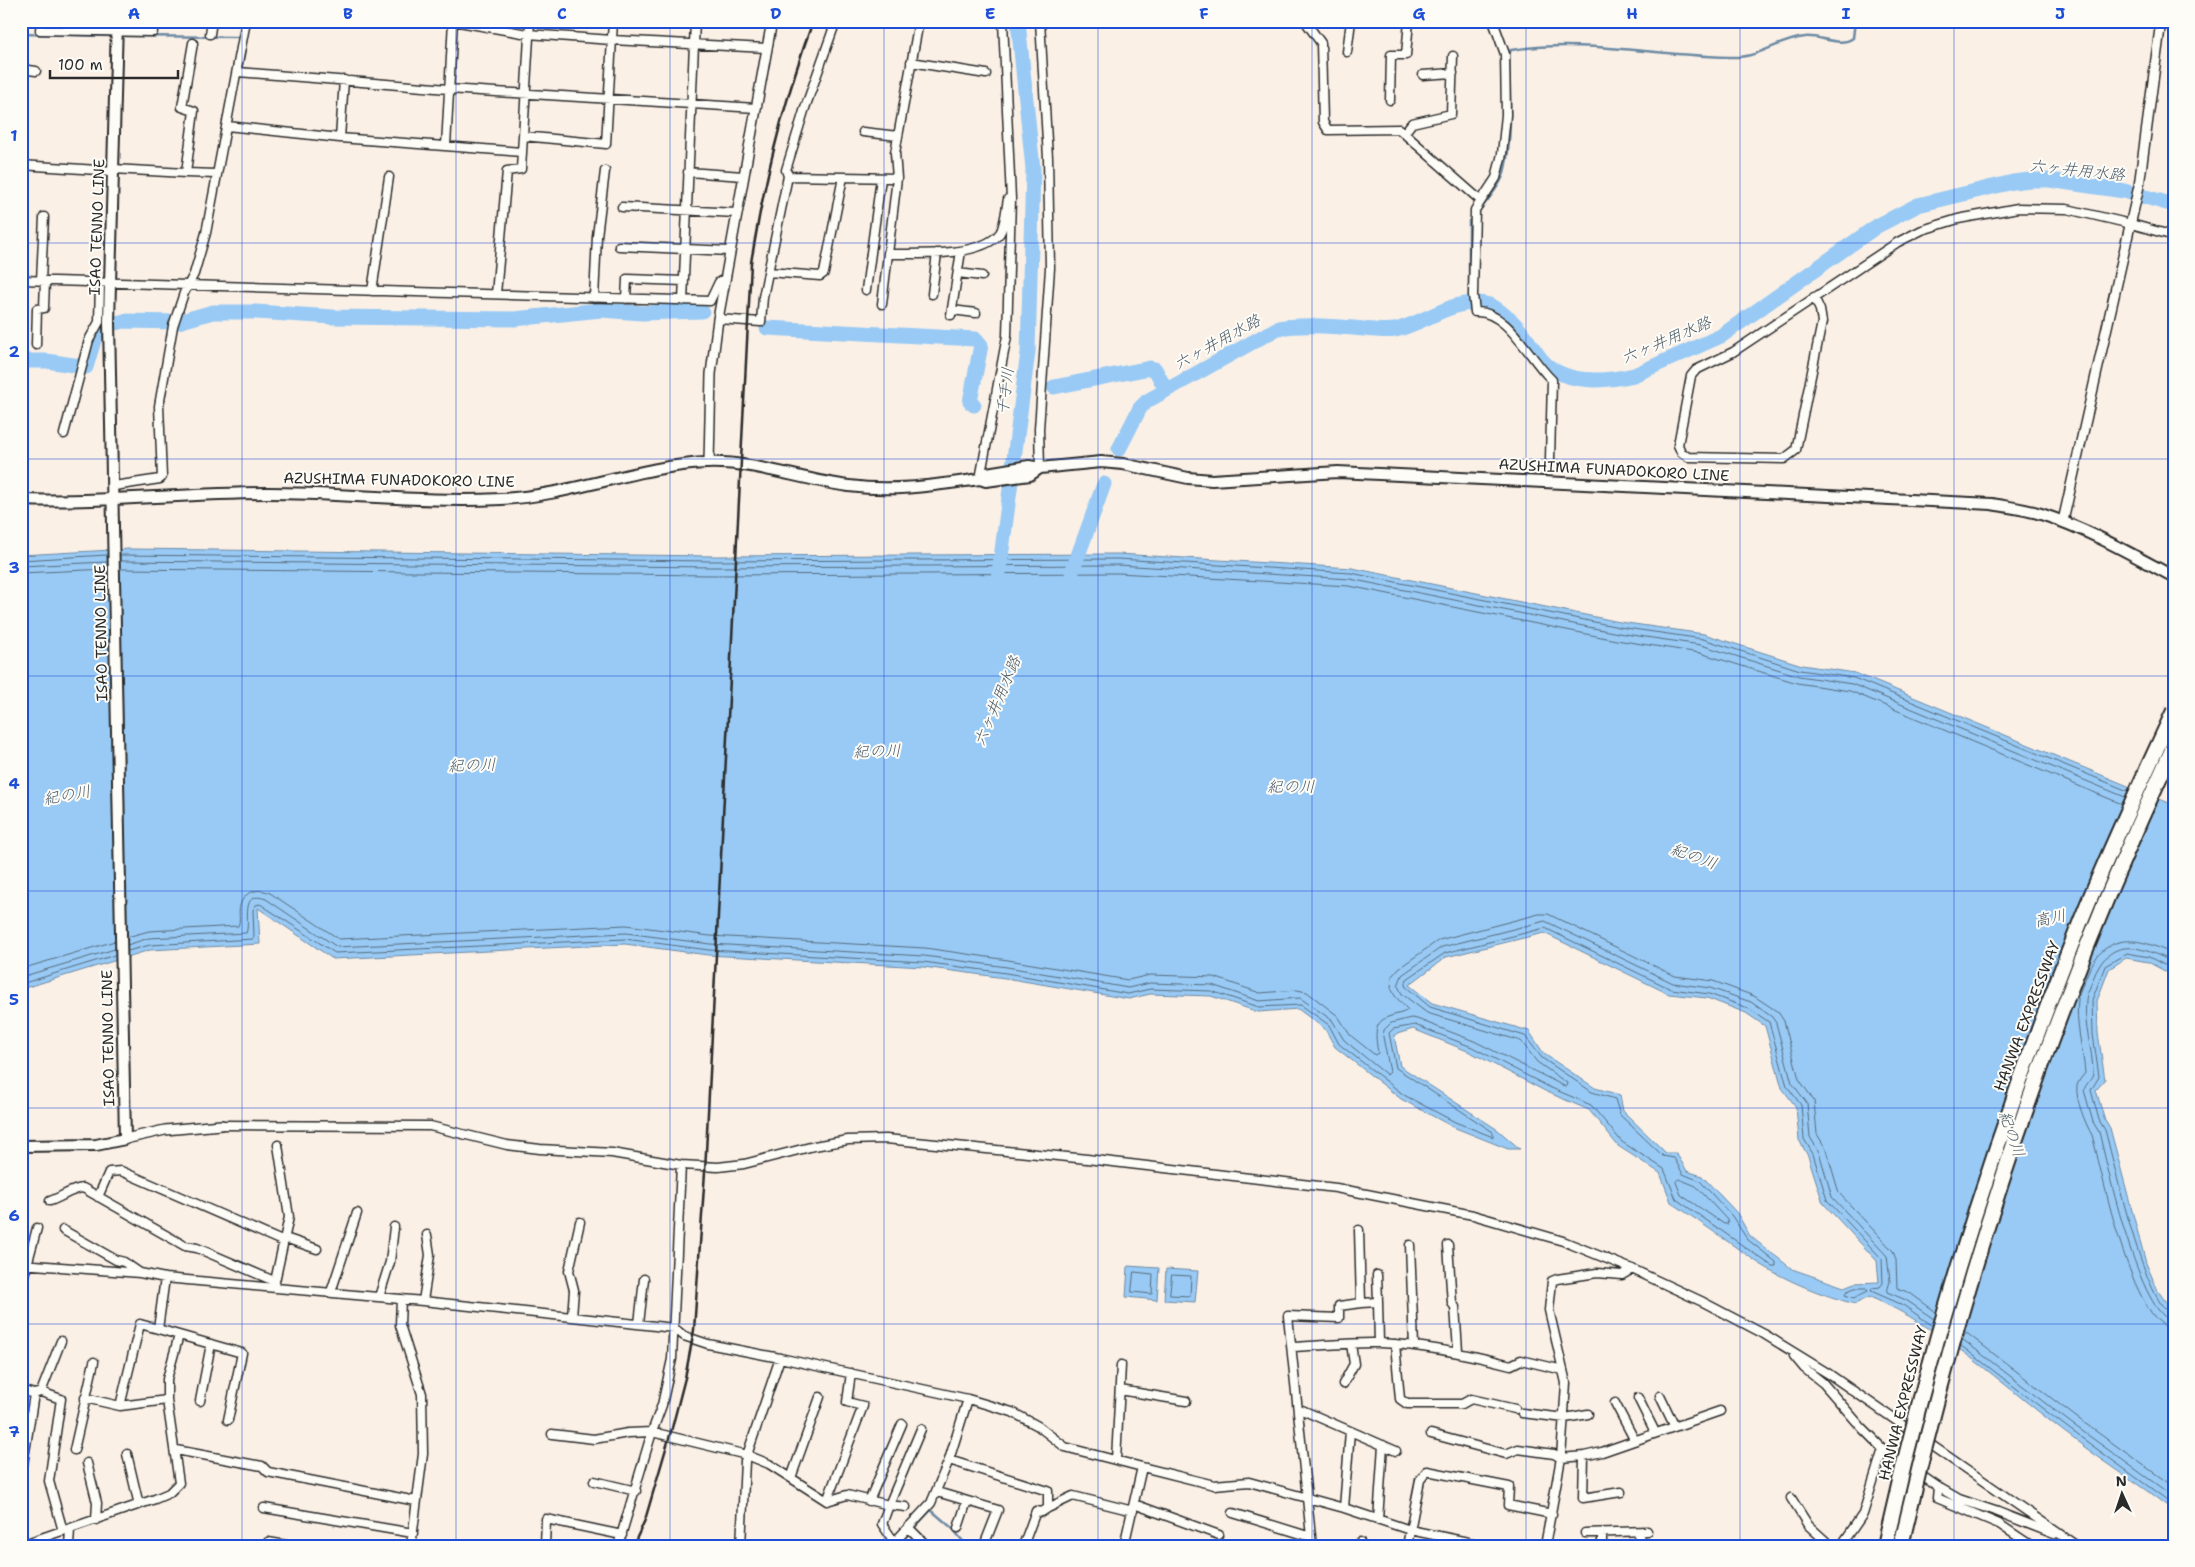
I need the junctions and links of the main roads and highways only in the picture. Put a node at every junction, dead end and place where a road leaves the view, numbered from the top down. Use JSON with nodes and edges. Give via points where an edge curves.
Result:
{"nodes":[{"id":1,"x":117,"y":26,"type":"edge"},
{"id":2,"x":21,"y":500,"type":"edge"},
{"id":3,"x":114,"y":503,"type":"junction"},
{"id":4,"x":2174,"y":577,"type":"edge"},
{"id":5,"x":2174,"y":711,"type":"edge"},
{"id":6,"x":2174,"y":746,"type":"edge"},
{"id":7,"x":21,"y":1146,"type":"edge"},
{"id":8,"x":1885,"y":1546,"type":"edge"},
{"id":9,"x":1901,"y":1546,"type":"edge"}],
"edges":[{"from":1,"to":3,"type":"main road","name":"ISAO TENNO LINE","via":[[113,170],[105,282]]},
{"from":2,"to":3,"type":"main road","name":"AZUSHIMA FUNADOKORO LINE"},
{"from":3,"to":4,"type":"main road","name":"AZUSHIMA FUNADOKORO LINE","via":[[268,493],[502,499],[544,494],[684,464],[710,463],[753,466],[802,478],[886,489],[923,487],[1040,468],[1101,462],[1212,480],[1338,472],[1992,504],[2063,522]]},
{"from":3,"to":7,"type":"main road","name":"ISAO TENNO LINE","via":[[125,1139],[96,1145]]},
{"from":5,"to":8,"type":"highway","name":"HANWA EXPRESSWAY","bridge":true,"via":[[2082,916],[2005,1122],[1938,1332]]},
{"from":6,"to":9,"type":"highway","name":"HANWA EXPRESSWAY","bridge":true,"via":[[2095,924],[2018,1127],[1953,1337]]}]}
